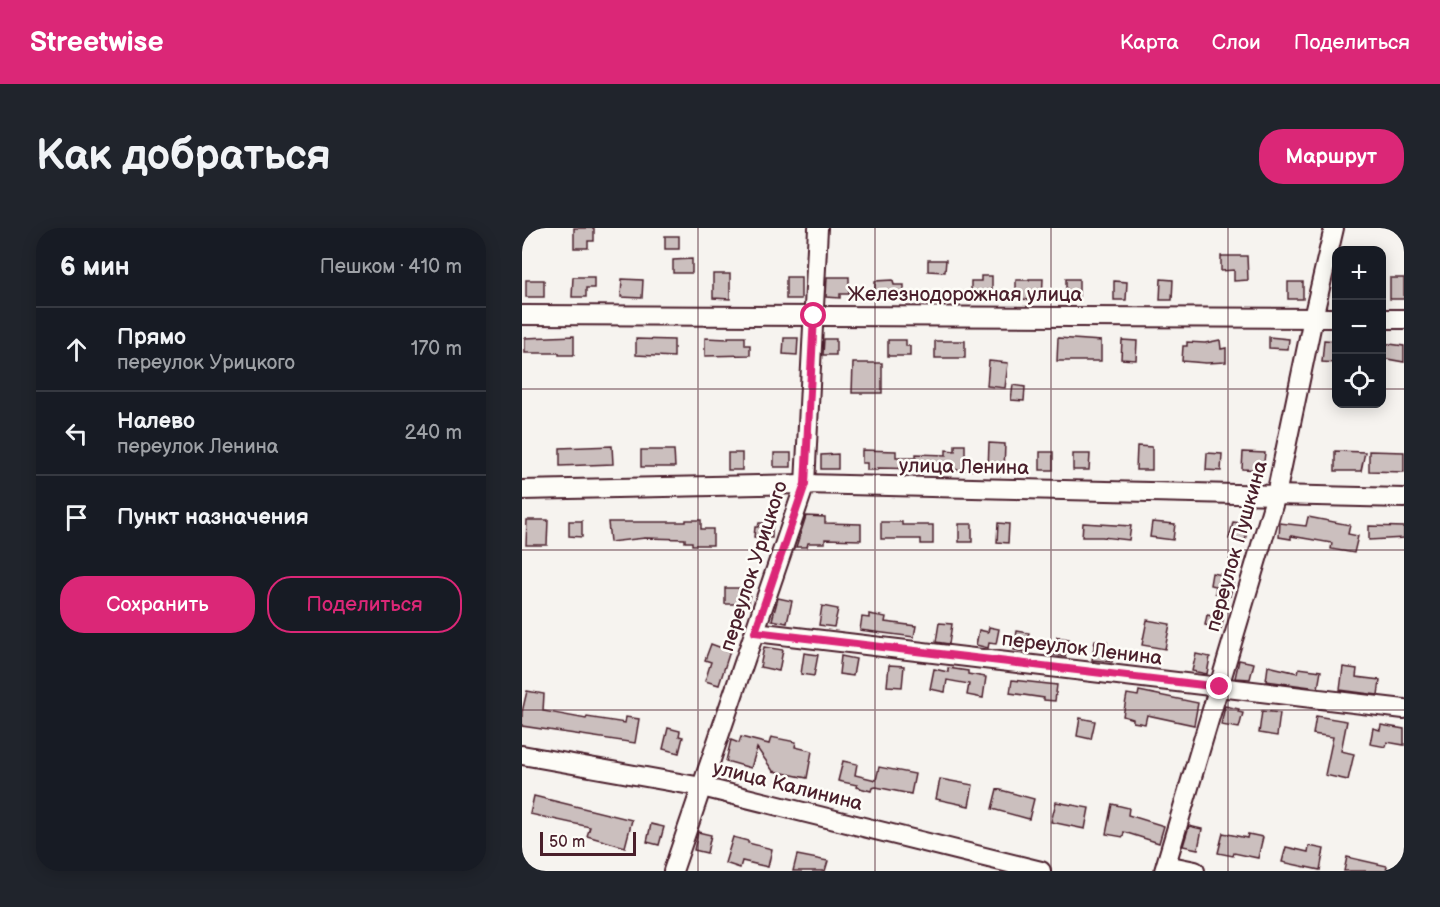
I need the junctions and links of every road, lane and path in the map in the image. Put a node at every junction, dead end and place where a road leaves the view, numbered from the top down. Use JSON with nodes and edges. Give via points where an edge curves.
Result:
{"nodes":[{"id":1,"x":818,"y":228,"type":"edge"},
{"id":2,"x":1334,"y":228,"type":"edge"},
{"id":3,"x":522,"y":315,"type":"edge"},
{"id":4,"x":814,"y":316,"type":"junction"},
{"id":5,"x":1313,"y":318,"type":"junction"},
{"id":6,"x":1332,"y":318,"type":"edge"},
{"id":7,"x":1386,"y":319,"type":"edge"},
{"id":8,"x":1404,"y":319,"type":"edge"},
{"id":9,"x":805,"y":484,"type":"junction"},
{"id":10,"x":522,"y":490,"type":"edge"},
{"id":11,"x":1276,"y":495,"type":"junction"},
{"id":12,"x":1404,"y":498,"type":"edge"},
{"id":13,"x":755,"y":632,"type":"junction"},
{"id":14,"x":1220,"y":687,"type":"junction"},
{"id":15,"x":1404,"y":708,"type":"edge"},
{"id":16,"x":522,"y":754,"type":"edge"},
{"id":17,"x":702,"y":787,"type":"junction"},
{"id":18,"x":1165,"y":868,"type":"edge"},
{"id":19,"x":673,"y":871,"type":"edge"},
{"id":20,"x":1041,"y":871,"type":"edge"},
{"id":21,"x":1195,"y":871,"type":"edge"}],
"edges":[{"from":1,"to":4,"type":"street","name":"переулок Урицкого"},
{"from":2,"to":5,"type":"street","name":"переулок Пушкина"},
{"from":3,"to":4,"type":"street","name":"Железнодорожная улица"},
{"from":4,"to":5,"type":"street","name":"Железнодорожная улица"},
{"from":4,"to":9,"type":"street","name":"переулок Урицкого"},
{"from":5,"to":6,"type":"street","name":"Железнодорожная улица"},
{"from":5,"to":11,"type":"street","name":"переулок Пушкина"},
{"from":7,"to":8,"type":"street"},
{"from":9,"to":10,"type":"street","name":"улица Ленина"},
{"from":9,"to":11,"type":"street","name":"улица Ленина"},
{"from":9,"to":13,"type":"street","name":"переулок Урицкого"},
{"from":11,"to":12,"type":"street","name":"улица Ленина"},
{"from":11,"to":14,"type":"street","name":"переулок Пушкина"},
{"from":13,"to":14,"type":"street","name":"переулок Ленина"},
{"from":13,"to":17,"type":"street","name":"переулок Урицкого"},
{"from":14,"to":15,"type":"street","name":"переулок Ленина"},
{"from":14,"to":18,"type":"street","name":"переулок Пушкина"},
{"from":16,"to":17,"type":"street","name":"улица Калинина"},
{"from":17,"to":19,"type":"street","name":"переулок Урицкого"},
{"from":17,"to":20,"type":"street","name":"улица Калинина"},
{"from":18,"to":21,"type":"street"}]}
